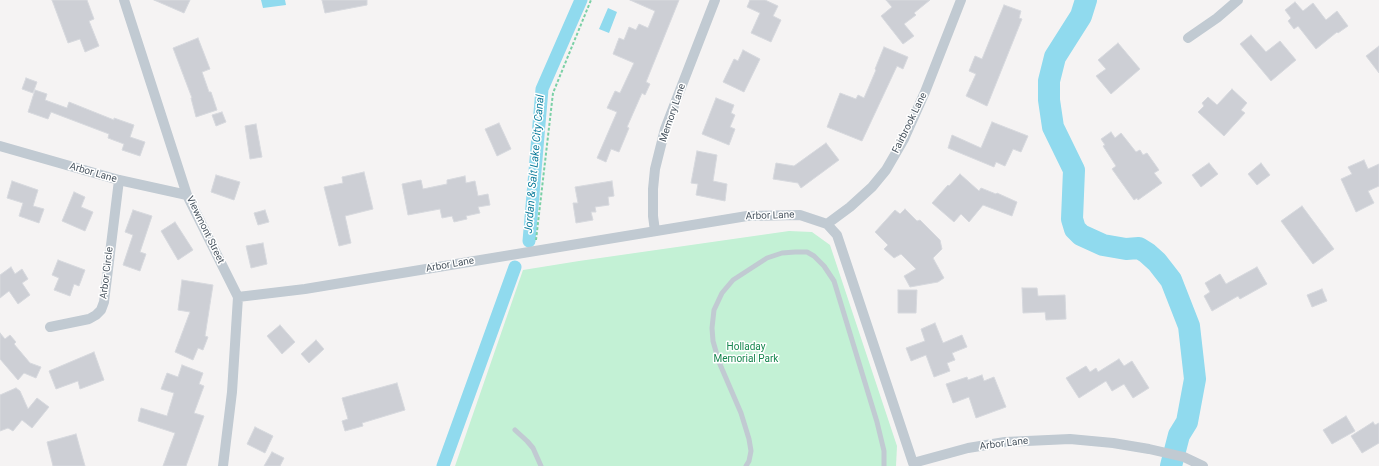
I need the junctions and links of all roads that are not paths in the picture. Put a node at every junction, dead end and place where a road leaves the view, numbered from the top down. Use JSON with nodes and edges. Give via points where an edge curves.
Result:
{"nodes":[{"id":1,"x":124,"y":0,"type":"edge"},
{"id":2,"x":716,"y":0,"type":"edge"},
{"id":3,"x":961,"y":0,"type":"edge"},
{"id":4,"x":1238,"y":0,"type":"edge"},
{"id":5,"x":1188,"y":38,"type":"dead end"},
{"id":6,"x":0,"y":146,"type":"edge"},
{"id":7,"x":119,"y":180,"type":"junction"},
{"id":8,"x":187,"y":195,"type":"junction"},
{"id":9,"x":827,"y":224,"type":"junction"},
{"id":10,"x":655,"y":231,"type":"junction"},
{"id":11,"x":238,"y":297,"type":"junction"},
{"id":12,"x":50,"y":327,"type":"dead end"},
{"id":13,"x":514,"y":430,"type":"dead end"},
{"id":14,"x":912,"y":465,"type":"edge"},
{"id":15,"x":223,"y":466,"type":"edge"},
{"id":16,"x":541,"y":466,"type":"edge"},
{"id":17,"x":746,"y":466,"type":"edge"},
{"id":18,"x":884,"y":466,"type":"edge"},
{"id":19,"x":1203,"y":466,"type":"edge"}],
"edges":[{"from":1,"to":8,"type":"street","name":"Viewmont Street"},
{"from":2,"to":10,"type":"street","name":"Memory Lane","via":[[665,129],[653,189]]},
{"from":3,"to":9,"type":"street","name":"Fairbrook Lane","via":[[926,92],[886,170],[872,187]]},
{"from":4,"to":5,"type":"street"},
{"from":6,"to":7,"type":"street","name":"Arbor Lane"},
{"from":7,"to":8,"type":"street","name":"Arbor Lane"},
{"from":7,"to":12,"type":"street","name":"Arbor Circle","via":[[101,310],[89,319]]},
{"from":8,"to":11,"type":"street","name":"Viewmont Street"},
{"from":9,"to":10,"type":"street","name":"Arbor Lane","via":[[800,215],[747,216]]},
{"from":9,"to":14,"type":"street","name":"Arbor Lane","via":[[837,235]]},
{"from":10,"to":11,"type":"street","name":"Arbor Lane","via":[[305,289]]},
{"from":11,"to":15,"type":"street","via":[[232,392]]},
{"from":13,"to":16,"type":"lane","via":[[533,448]]},
{"from":14,"to":19,"type":"street","name":"Arbor Lane","via":[[968,448],[1004,442],[1070,439],[1160,451],[1184,457]]},
{"from":17,"to":18,"type":"lane","via":[[751,451],[749,439],[713,341],[714,310],[722,293],[733,280],[767,258],[795,252],[807,252],[814,256],[834,281],[878,422],[884,451]]}]}
